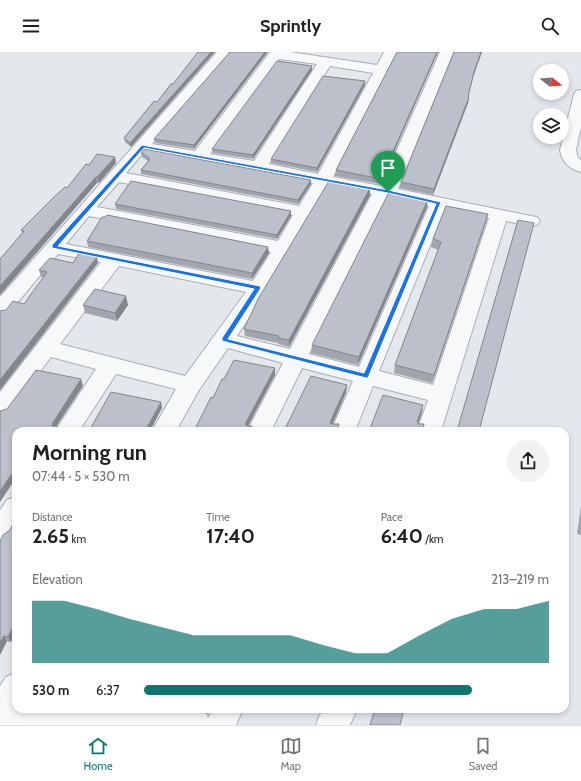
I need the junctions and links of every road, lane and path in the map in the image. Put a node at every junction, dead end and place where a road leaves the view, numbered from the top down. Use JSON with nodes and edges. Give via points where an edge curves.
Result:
{"nodes":[{"id":1,"x":224,"y":52,"type":"edge"},
{"id":2,"x":391,"y":52,"type":"edge"},
{"id":3,"x":447,"y":52,"type":"edge"},
{"id":4,"x":276,"y":53,"type":"edge"},
{"id":5,"x":326,"y":61,"type":"junction"},
{"id":6,"x":382,"y":70,"type":"junction"},
{"id":7,"x":581,"y":94,"type":"edge"},
{"id":8,"x":142,"y":147,"type":"junction"},
{"id":9,"x":200,"y":156,"type":"junction"},
{"id":10,"x":581,"y":166,"type":"edge"},
{"id":11,"x":259,"y":167,"type":"junction"},
{"id":12,"x":116,"y":176,"type":"junction"},
{"id":13,"x":323,"y":180,"type":"junction"},
{"id":14,"x":385,"y":191,"type":"junction"},
{"id":15,"x":439,"y":203,"type":"junction"},
{"id":16,"x":85,"y":210,"type":"junction"},
{"id":17,"x":304,"y":212,"type":"junction"},
{"id":18,"x":499,"y":215,"type":"junction"},
{"id":19,"x":530,"y":221,"type":"edge"},
{"id":20,"x":54,"y":246,"type":"junction"},
{"id":21,"x":282,"y":248,"type":"junction"},
{"id":22,"x":114,"y":259,"type":"junction"},
{"id":23,"x":258,"y":288,"type":"junction"},
{"id":24,"x":0,"y":310,"type":"edge"},
{"id":25,"x":224,"y":340,"type":"junction"},
{"id":26,"x":46,"y":348,"type":"junction"},
{"id":27,"x":296,"y":357,"type":"junction"},
{"id":28,"x":110,"y":365,"type":"junction"},
{"id":29,"x":366,"y":376,"type":"junction"},
{"id":30,"x":190,"y":385,"type":"junction"},
{"id":31,"x":440,"y":395,"type":"junction"},
{"id":32,"x":0,"y":408,"type":"edge"},
{"id":33,"x":70,"y":427,"type":"edge"},
{"id":34,"x":166,"y":427,"type":"edge"},
{"id":35,"x":261,"y":427,"type":"edge"},
{"id":36,"x":345,"y":427,"type":"edge"},
{"id":37,"x":430,"y":427,"type":"edge"},
{"id":38,"x":12,"y":513,"type":"edge"},
{"id":39,"x":0,"y":532,"type":"edge"},
{"id":40,"x":12,"y":694,"type":"edge"},
{"id":41,"x":226,"y":713,"type":"edge"},
{"id":42,"x":340,"y":713,"type":"edge"},
{"id":43,"x":0,"y":715,"type":"edge"},
{"id":44,"x":114,"y":716,"type":"edge"},
{"id":45,"x":196,"y":725,"type":"edge"},
{"id":46,"x":221,"y":725,"type":"edge"},
{"id":47,"x":331,"y":725,"type":"edge"}],
"edges":[{"from":1,"to":8,"type":"street"},
{"from":2,"to":6,"type":"street"},
{"from":3,"to":14,"type":"street"},
{"from":4,"to":5,"type":"street"},
{"from":4,"to":9,"type":"street"},
{"from":5,"to":6,"type":"street"},
{"from":5,"to":11,"type":"street"},
{"from":6,"to":13,"type":"street"},
{"from":7,"to":10,"type":"street","via":[[568,150],[569,158]]},
{"from":8,"to":9,"type":"street"},
{"from":8,"to":12,"type":"street"},
{"from":9,"to":11,"type":"street"},
{"from":11,"to":13,"type":"street"},
{"from":12,"to":16,"type":"street"},
{"from":12,"to":17,"type":"street"},
{"from":13,"to":14,"type":"street"},
{"from":13,"to":17,"type":"street"},
{"from":14,"to":15,"type":"street"},
{"from":14,"to":27,"type":"street"},
{"from":15,"to":18,"type":"street"},
{"from":15,"to":29,"type":"street"},
{"from":16,"to":20,"type":"street"},
{"from":16,"to":21,"type":"street"},
{"from":17,"to":21,"type":"street"},
{"from":18,"to":19,"type":"street"},
{"from":18,"to":31,"type":"street"},
{"from":20,"to":22,"type":"street"},
{"from":20,"to":24,"type":"street"},
{"from":21,"to":23,"type":"street"},
{"from":22,"to":23,"type":"street"},
{"from":22,"to":26,"type":"street"},
{"from":23,"to":25,"type":"street"},
{"from":25,"to":27,"type":"street"},
{"from":25,"to":30,"type":"street"},
{"from":26,"to":28,"type":"street"},
{"from":26,"to":32,"type":"street"},
{"from":27,"to":29,"type":"street"},
{"from":27,"to":35,"type":"street"},
{"from":28,"to":30,"type":"street"},
{"from":28,"to":33,"type":"street"},
{"from":29,"to":31,"type":"street"},
{"from":29,"to":36,"type":"street"},
{"from":30,"to":34,"type":"street"},
{"from":31,"to":37,"type":"street"},
{"from":38,"to":39,"type":"street"},
{"from":40,"to":43,"type":"street"},
{"from":41,"to":46,"type":"street"},
{"from":42,"to":47,"type":"street","via":[[335,724]]},
{"from":43,"to":44,"type":"street"},
{"from":44,"to":45,"type":"street"}]}
